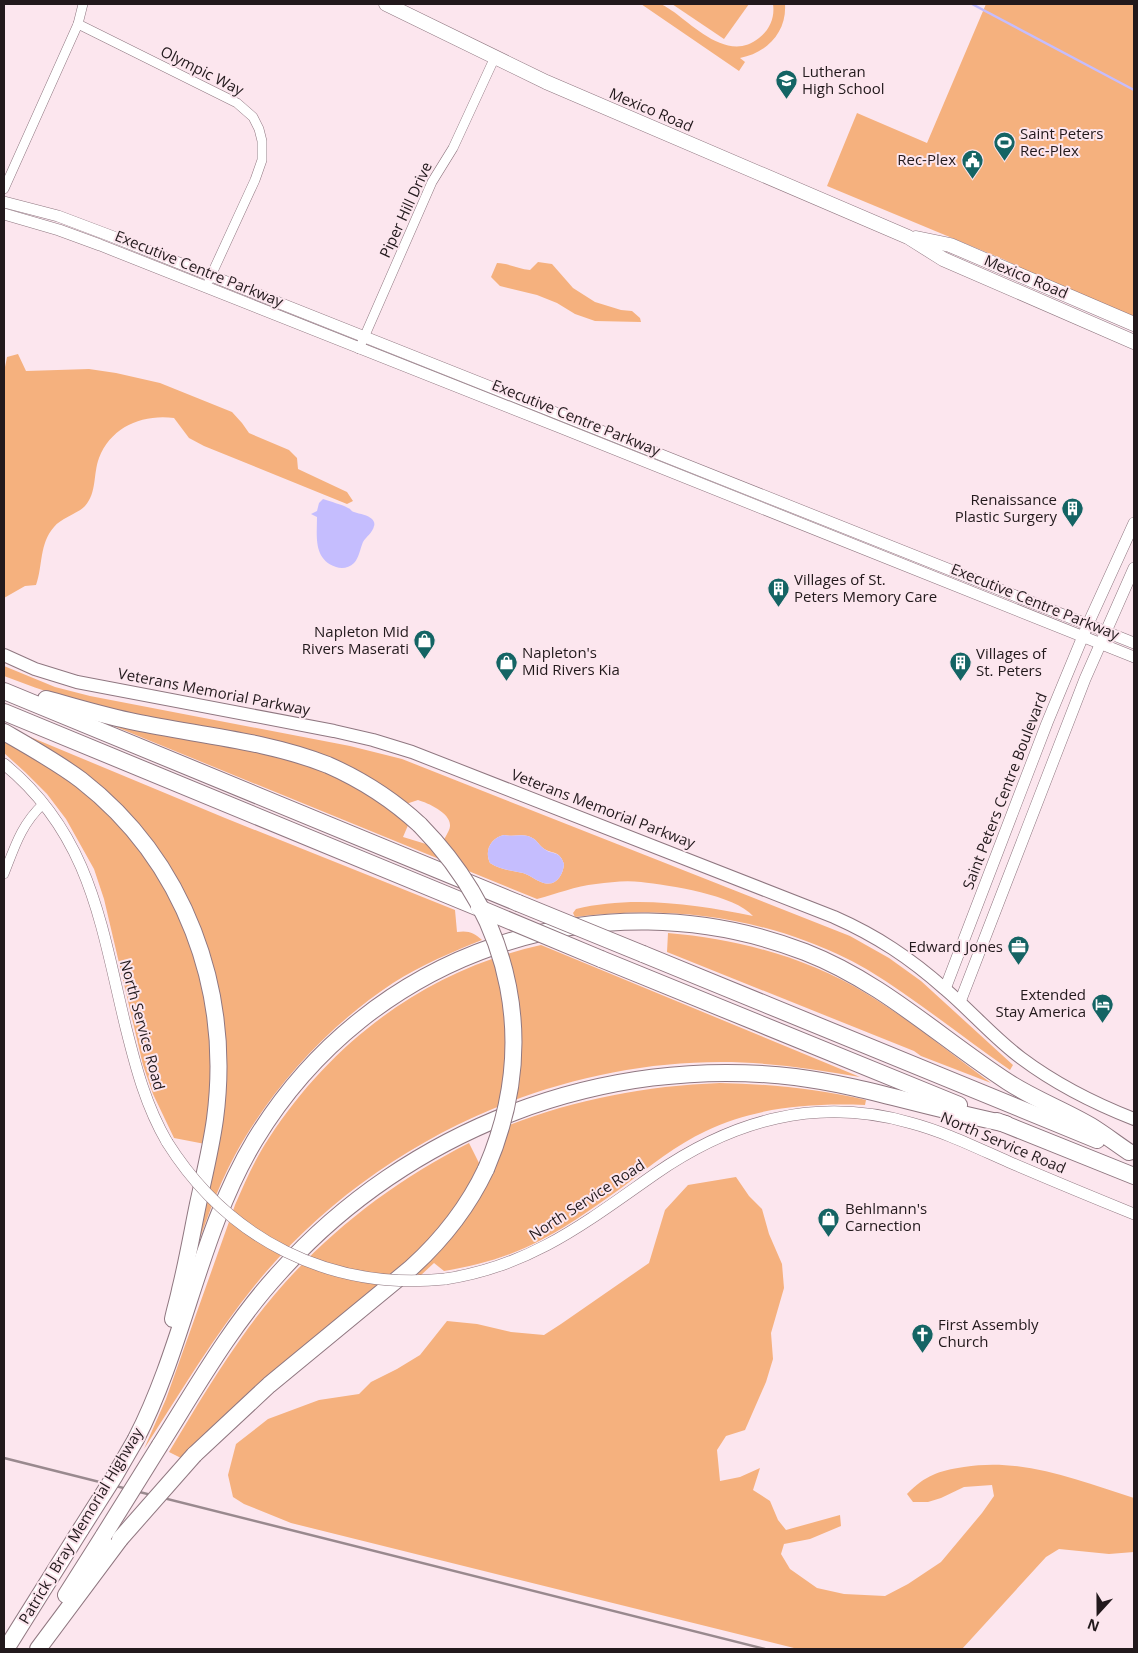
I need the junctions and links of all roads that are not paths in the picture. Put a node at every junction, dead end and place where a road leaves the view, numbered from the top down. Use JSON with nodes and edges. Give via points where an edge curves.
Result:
{"nodes":[{"id":1,"x":83,"y":4,"type":"edge"},
{"id":2,"x":386,"y":4,"type":"edge"},
{"id":3,"x":78,"y":24,"type":"junction"},
{"id":4,"x":495,"y":57,"type":"junction"},
{"id":5,"x":4,"y":189,"type":"edge"},
{"id":6,"x":4,"y":202,"type":"edge"},
{"id":7,"x":4,"y":214,"type":"edge"},
{"id":8,"x":908,"y":236,"type":"junction"},
{"id":9,"x":211,"y":275,"type":"junction"},
{"id":10,"x":206,"y":288,"type":"junction"},
{"id":11,"x":1134,"y":324,"type":"edge"},
{"id":12,"x":365,"y":337,"type":"junction"},
{"id":13,"x":1134,"y":342,"type":"edge"},
{"id":14,"x":358,"y":349,"type":"junction"},
{"id":15,"x":1134,"y":524,"type":"edge"},
{"id":16,"x":1134,"y":568,"type":"edge"},
{"id":17,"x":1088,"y":624,"type":"junction"},
{"id":18,"x":1105,"y":631,"type":"junction"},
{"id":19,"x":1082,"y":638,"type":"junction"},
{"id":20,"x":1134,"y":643,"type":"edge"},
{"id":21,"x":1100,"y":644,"type":"junction"},
{"id":22,"x":4,"y":655,"type":"edge"},
{"id":23,"x":1134,"y":658,"type":"edge"},
{"id":24,"x":4,"y":689,"type":"edge"},
{"id":25,"x":4,"y":712,"type":"edge"},
{"id":26,"x":4,"y":732,"type":"edge"},
{"id":27,"x":4,"y":764,"type":"edge"},
{"id":28,"x":43,"y":804,"type":"junction"},
{"id":29,"x":4,"y":874,"type":"edge"},
{"id":30,"x":945,"y":989,"type":"junction"},
{"id":31,"x":960,"y":1002,"type":"junction"},
{"id":32,"x":1134,"y":1120,"type":"edge"},
{"id":33,"x":1006,"y":1124,"type":"junction"},
{"id":34,"x":1132,"y":1153,"type":"edge"},
{"id":35,"x":1134,"y":1176,"type":"edge"},
{"id":36,"x":1134,"y":1214,"type":"edge"},
{"id":37,"x":164,"y":1373,"type":"junction"},
{"id":38,"x":6,"y":1649,"type":"edge"},
{"id":39,"x":31,"y":1649,"type":"edge"},
{"id":40,"x":38,"y":1649,"type":"edge"}],
"edges":[{"from":1,"to":3,"type":"street"},
{"from":2,"to":4,"type":"main road","name":"Mexico Road"},
{"from":3,"to":5,"type":"street"},
{"from":3,"to":9,"type":"street","name":"Olympic Way","via":[[237,103],[253,117],[260,129],[262,160]]},
{"from":4,"to":8,"type":"main road","name":"Mexico Road","via":[[591,102]]},
{"from":4,"to":12,"type":"street","name":"Piper Hill Drive","via":[[454,148],[432,182]]},
{"from":6,"to":9,"type":"street","name":"Executive Centre Parkway","via":[[58,216]]},
{"from":7,"to":10,"type":"street","name":"Executive Centre Parkway","via":[[59,230]]},
{"from":8,"to":11,"type":"main road","name":"Mexico Road","via":[[950,245]]},
{"from":8,"to":13,"type":"main road","name":"Mexico Road","via":[[943,259]]},
{"from":9,"to":10,"type":"street","name":"Olympic Way"},
{"from":9,"to":12,"type":"street","name":"Executive Centre Parkway"},
{"from":10,"to":14,"type":"street","name":"Executive Centre Parkway"},
{"from":12,"to":14,"type":"street","name":"Piper Hill Drive"},
{"from":12,"to":17,"type":"street","name":"Executive Centre Parkway"},
{"from":14,"to":19,"type":"street","name":"Executive Centre Parkway"},
{"from":15,"to":17,"type":"street","name":"Saint Peters Centre Boulevard"},
{"from":16,"to":18,"type":"street"},
{"from":17,"to":18,"type":"street","name":"Executive Centre Parkway"},
{"from":17,"to":19,"type":"street","name":"Saint Peters Centre Boulevard"},
{"from":18,"to":20,"type":"street","name":"Executive Centre Parkway"},
{"from":18,"to":21,"type":"street"},
{"from":19,"to":21,"type":"street","name":"Executive Centre Parkway"},
{"from":19,"to":30,"type":"street","name":"Saint Peters Centre Boulevard"},
{"from":21,"to":23,"type":"street","name":"Executive Centre Parkway"},
{"from":21,"to":31,"type":"street"},
{"from":22,"to":30,"type":"main road","name":"Veterans Memorial Parkway","via":[[77,682],[334,731],[412,752],[834,917],[890,945]]},
{"from":24,"to":34,"type":"highway","bridge":true},
{"from":24,"to":40,"type":"highway","bridge":true,"via":[[113,718],[297,754],[355,778],[384,796],[420,825],[460,870],[478,902],[498,949],[509,990],[513,1038],[510,1086],[500,1130],[486,1169],[442,1237],[411,1268],[269,1385],[194,1455],[120,1539]]},
{"from":25,"to":33,"type":"highway","bridge":true},
{"from":26,"to":37,"type":"highway","via":[[82,781],[135,833],[173,888],[192,928],[206,970],[217,1028],[217,1095],[212,1137],[174,1311]]},
{"from":27,"to":28,"type":"street","name":"North Service Road"},
{"from":28,"to":29,"type":"street","via":[[23,828]]},
{"from":28,"to":36,"type":"street","name":"North Service Road","bridge":true,"via":[[68,839],[87,877],[101,920],[138,1078],[167,1142],[187,1172],[216,1204],[251,1232],[288,1253],[322,1266],[374,1279],[415,1281],[466,1276],[503,1266],[550,1245],[703,1144],[780,1116],[842,1111],[912,1123]]},
{"from":30,"to":31,"type":"main road","name":"Veterans Memorial Parkway"},
{"from":31,"to":32,"type":"main road","name":"Veterans Memorial Parkway","via":[[1019,1057],[1051,1080]]},
{"from":33,"to":35,"type":"highway"},
{"from":33,"to":39,"type":"highway","bridge":true,"via":[[844,1085],[794,1077],[733,1073],[674,1075],[615,1083],[557,1097],[498,1118],[444,1143],[393,1174],[344,1210],[265,1289],[241,1319]]},
{"from":34,"to":37,"type":"highway","via":[[1090,1126],[1011,1084],[878,989],[806,952],[736,931],[677,923],[612,922],[556,929],[478,952],[426,976],[374,1009],[307,1071],[267,1122],[236,1177]]},
{"from":37,"to":38,"type":"highway","name":"Patrick J Bray Memorial Highway","bridge":true,"via":[[136,1439]]}]}
